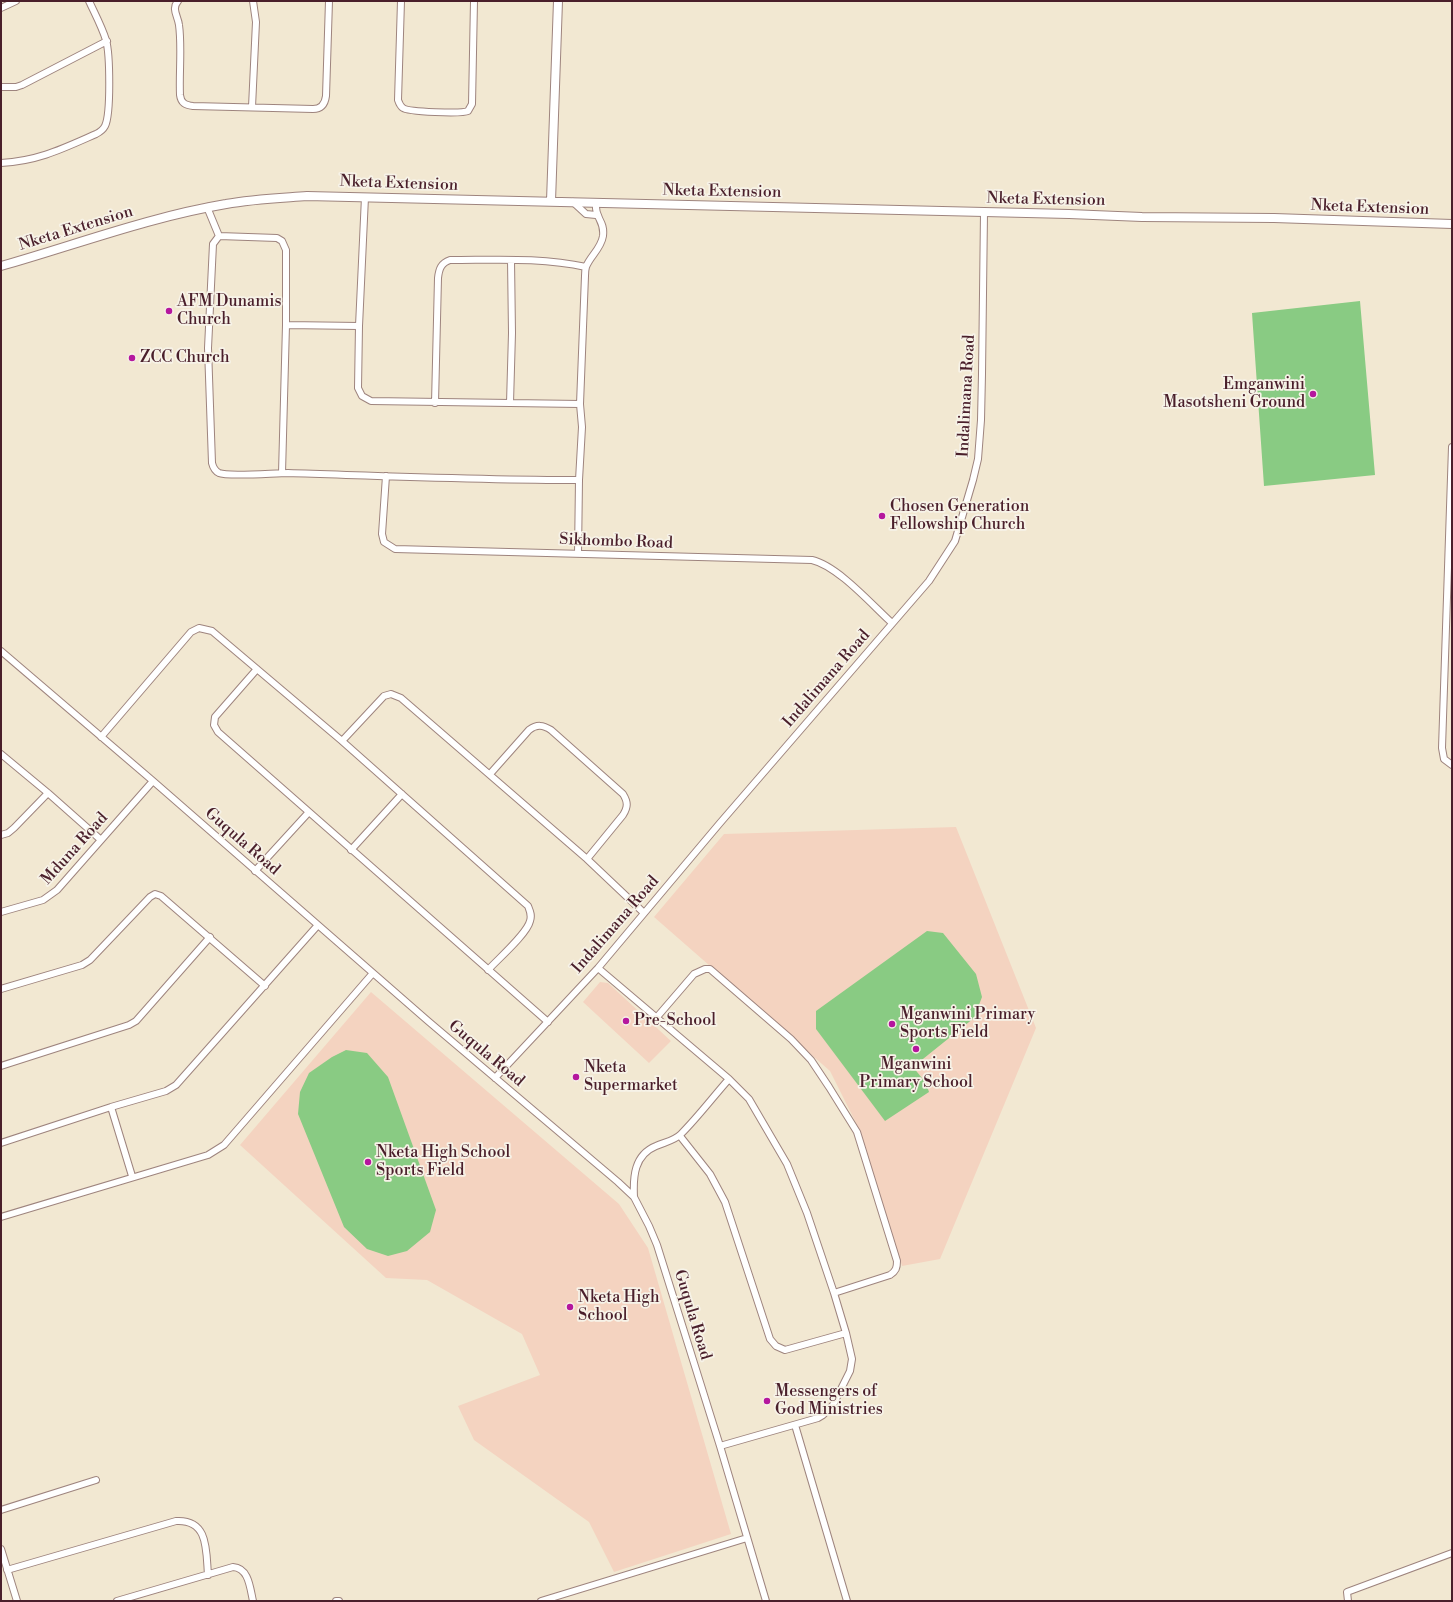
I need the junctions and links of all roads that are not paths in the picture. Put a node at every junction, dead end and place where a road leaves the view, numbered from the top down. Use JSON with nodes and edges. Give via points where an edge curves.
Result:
{"nodes":[{"id":1,"x":16,"y":1,"type":"edge"},
{"id":2,"x":89,"y":1,"type":"edge"},
{"id":3,"x":178,"y":1,"type":"edge"},
{"id":4,"x":253,"y":1,"type":"edge"},
{"id":5,"x":329,"y":1,"type":"edge"},
{"id":6,"x":401,"y":1,"type":"edge"},
{"id":7,"x":474,"y":1,"type":"edge"},
{"id":8,"x":558,"y":1,"type":"edge"},
{"id":9,"x":1,"y":8,"type":"edge"},
{"id":10,"x":107,"y":41,"type":"junction"},
{"id":11,"x":1,"y":87,"type":"edge"},
{"id":12,"x":252,"y":107,"type":"junction"},
{"id":13,"x":1,"y":163,"type":"edge"},
{"id":14,"x":365,"y":197,"type":"junction"},
{"id":15,"x":551,"y":201,"type":"junction"},
{"id":16,"x":573,"y":202,"type":"junction"},
{"id":17,"x":596,"y":203,"type":"junction"},
{"id":18,"x":207,"y":207,"type":"junction"},
{"id":19,"x":984,"y":213,"type":"junction"},
{"id":20,"x":596,"y":215,"type":"junction"},
{"id":21,"x":1452,"y":224,"type":"edge"},
{"id":22,"x":218,"y":236,"type":"junction"},
{"id":23,"x":511,"y":260,"type":"junction"},
{"id":24,"x":1,"y":266,"type":"edge"},
{"id":25,"x":586,"y":267,"type":"junction"},
{"id":26,"x":286,"y":324,"type":"junction"},
{"id":27,"x":359,"y":326,"type":"junction"},
{"id":28,"x":435,"y":403,"type":"junction"},
{"id":29,"x":510,"y":403,"type":"junction"},
{"id":30,"x":580,"y":404,"type":"junction"},
{"id":31,"x":1452,"y":447,"type":"edge"},
{"id":32,"x":1452,"y":462,"type":"edge"},
{"id":33,"x":282,"y":473,"type":"junction"},
{"id":34,"x":386,"y":476,"type":"junction"},
{"id":35,"x":579,"y":480,"type":"junction"},
{"id":36,"x":1450,"y":536,"type":"edge"},
{"id":37,"x":578,"y":554,"type":"junction"},
{"id":38,"x":892,"y":623,"type":"junction"},
{"id":39,"x":1,"y":651,"type":"edge"},
{"id":40,"x":257,"y":669,"type":"junction"},
{"id":41,"x":101,"y":736,"type":"junction"},
{"id":42,"x":342,"y":741,"type":"junction"},
{"id":43,"x":1,"y":754,"type":"edge"},
{"id":44,"x":1452,"y":765,"type":"edge"},
{"id":45,"x":490,"y":774,"type":"junction"},
{"id":46,"x":153,"y":781,"type":"junction"},
{"id":47,"x":48,"y":794,"type":"junction"},
{"id":48,"x":402,"y":794,"type":"junction"},
{"id":49,"x":308,"y":812,"type":"junction"},
{"id":50,"x":1,"y":835,"type":"edge"},
{"id":51,"x":101,"y":840,"type":"junction"},
{"id":52,"x":351,"y":850,"type":"junction"},
{"id":53,"x":587,"y":859,"type":"junction"},
{"id":54,"x":255,"y":871,"type":"junction"},
{"id":55,"x":1,"y":912,"type":"edge"},
{"id":56,"x":644,"y":913,"type":"junction"},
{"id":57,"x":318,"y":925,"type":"junction"},
{"id":58,"x":210,"y":937,"type":"junction"},
{"id":59,"x":598,"y":968,"type":"junction"},
{"id":60,"x":488,"y":970,"type":"junction"},
{"id":61,"x":374,"y":974,"type":"junction"},
{"id":62,"x":265,"y":986,"type":"junction"},
{"id":63,"x":1,"y":989,"type":"edge"},
{"id":64,"x":657,"y":1017,"type":"junction"},
{"id":65,"x":548,"y":1022,"type":"junction"},
{"id":66,"x":1,"y":1066,"type":"edge"},
{"id":67,"x":495,"y":1078,"type":"junction"},
{"id":68,"x":730,"y":1079,"type":"junction"},
{"id":69,"x":111,"y":1107,"type":"junction"},
{"id":70,"x":680,"y":1136,"type":"junction"},
{"id":71,"x":1,"y":1143,"type":"edge"},
{"id":72,"x":132,"y":1176,"type":"junction"},
{"id":73,"x":634,"y":1198,"type":"junction"},
{"id":74,"x":1,"y":1217,"type":"edge"},
{"id":75,"x":834,"y":1293,"type":"junction"},
{"id":76,"x":846,"y":1332,"type":"junction"},
{"id":77,"x":795,"y":1425,"type":"junction"},
{"id":78,"x":720,"y":1446,"type":"junction"},
{"id":79,"x":96,"y":1480,"type":"dead end"},
{"id":80,"x":1,"y":1510,"type":"edge"},
{"id":81,"x":747,"y":1538,"type":"junction"},
{"id":82,"x":1,"y":1549,"type":"edge"},
{"id":83,"x":1452,"y":1553,"type":"edge"},
{"id":84,"x":7,"y":1570,"type":"junction"},
{"id":85,"x":208,"y":1575,"type":"junction"},
{"id":86,"x":17,"y":1601,"type":"edge"},
{"id":87,"x":117,"y":1601,"type":"edge"},
{"id":88,"x":253,"y":1601,"type":"edge"},
{"id":89,"x":542,"y":1601,"type":"edge"},
{"id":90,"x":766,"y":1601,"type":"edge"},
{"id":91,"x":847,"y":1601,"type":"edge"},
{"id":92,"x":1348,"y":1601,"type":"edge"}],
"edges":[{"from":1,"to":9,"type":"street"},
{"from":2,"to":10,"type":"street"},
{"from":3,"to":12,"type":"street","via":[[174,8],[179,26],[182,102],[193,106]]},
{"from":4,"to":12,"type":"street","via":[[256,22]]},
{"from":5,"to":12,"type":"street","via":[[324,104],[316,109]]},
{"from":6,"to":7,"type":"street","via":[[398,100],[400,104],[403,108],[411,110],[459,113],[468,111],[472,104]]},
{"from":8,"to":15,"type":"street"},
{"from":10,"to":11,"type":"street","via":[[22,86]]},
{"from":10,"to":13,"type":"street","via":[[108,112],[101,131],[50,155]]},
{"from":14,"to":15,"type":"street","name":"Nketa Extension"},
{"from":14,"to":18,"type":"street","name":"Nketa Extension","via":[[272,198]]},
{"from":14,"to":27,"type":"street"},
{"from":15,"to":16,"type":"street","name":"Nketa Extension"},
{"from":16,"to":17,"type":"street","name":"Nketa Extension"},
{"from":16,"to":20,"type":"street","via":[[586,214]]},
{"from":17,"to":19,"type":"street","name":"Nketa Extension"},
{"from":17,"to":20,"type":"street"},
{"from":18,"to":22,"type":"street"},
{"from":18,"to":24,"type":"street","name":"Nketa Extension","via":[[135,225]]},
{"from":19,"to":21,"type":"street","name":"Nketa Extension"},
{"from":19,"to":38,"type":"street","name":"Indalimana Road","via":[[981,420],[978,459],[955,541],[929,581]]},
{"from":20,"to":25,"type":"street","via":[[602,223],[602,238]]},
{"from":22,"to":26,"type":"street","via":[[272,238],[282,241],[287,256]]},
{"from":22,"to":33,"type":"street","via":[[213,244],[208,343],[212,463],[216,470],[222,473]]},
{"from":23,"to":25,"type":"street","via":[[570,263]]},
{"from":23,"to":28,"type":"street","via":[[450,260],[440,268]]},
{"from":23,"to":29,"type":"street"},
{"from":25,"to":30,"type":"street"},
{"from":26,"to":27,"type":"street"},
{"from":26,"to":33,"type":"street"},
{"from":27,"to":28,"type":"street","via":[[358,388],[362,396],[371,400]]},
{"from":28,"to":29,"type":"street"},
{"from":29,"to":30,"type":"street"},
{"from":30,"to":35,"type":"street","via":[[582,434]]},
{"from":31,"to":32,"type":"street"},
{"from":32,"to":36,"type":"street"},
{"from":33,"to":34,"type":"street"},
{"from":34,"to":35,"type":"street"},
{"from":34,"to":37,"type":"street","name":"Sikhombo Road","via":[[382,534],[384,542],[390,547],[403,550]]},
{"from":35,"to":37,"type":"street"},
{"from":36,"to":44,"type":"street","via":[[1442,748],[1444,759]]},
{"from":37,"to":38,"type":"street","name":"Sikhombo Road","via":[[821,562],[844,579]]},
{"from":38,"to":56,"type":"street","name":"Indalimana Road"},
{"from":39,"to":41,"type":"street","name":"Guqula Road"},
{"from":40,"to":41,"type":"street","via":[[212,631],[199,628],[185,639]]},
{"from":40,"to":42,"type":"street"},
{"from":40,"to":49,"type":"street","via":[[217,715],[214,720],[216,728]]},
{"from":41,"to":46,"type":"street","name":"Guqula Road"},
{"from":42,"to":45,"type":"street","via":[[377,702],[391,694],[401,698]]},
{"from":42,"to":48,"type":"street"},
{"from":43,"to":47,"type":"street"},
{"from":45,"to":53,"type":"street"},
{"from":45,"to":53,"type":"street","via":[[533,727],[544,726],[556,734],[626,800],[623,815]]},
{"from":46,"to":51,"type":"street","name":"Mduna Road"},
{"from":46,"to":54,"type":"street","name":"Guqula Road"},
{"from":47,"to":50,"type":"street","via":[[10,831]]},
{"from":47,"to":51,"type":"street"},
{"from":48,"to":52,"type":"street"},
{"from":48,"to":60,"type":"street","via":[[528,906],[531,915],[524,932]]},
{"from":49,"to":52,"type":"street"},
{"from":49,"to":54,"type":"street"},
{"from":51,"to":55,"type":"street","name":"Mduna Road","via":[[51,895],[43,900]]},
{"from":52,"to":60,"type":"street"},
{"from":53,"to":56,"type":"street"},
{"from":54,"to":57,"type":"street","name":"Guqula Road"},
{"from":56,"to":59,"type":"street","name":"Indalimana Road"},
{"from":57,"to":61,"type":"street","name":"Guqula Road"},
{"from":57,"to":62,"type":"street"},
{"from":58,"to":62,"type":"street"},
{"from":58,"to":63,"type":"street","via":[[161,896],[155,894],[82,965]]},
{"from":58,"to":66,"type":"street","via":[[136,1021]]},
{"from":59,"to":64,"type":"street"},
{"from":59,"to":65,"type":"street","name":"Indalimana Road"},
{"from":60,"to":65,"type":"street"},
{"from":61,"to":67,"type":"street","name":"Guqula Road"},
{"from":61,"to":72,"type":"street","via":[[224,1145],[208,1155]]},
{"from":62,"to":69,"type":"street","via":[[176,1085],[166,1091]]},
{"from":64,"to":68,"type":"street"},
{"from":64,"to":75,"type":"street","via":[[694,974],[710,969],[795,1043],[830,1087],[857,1132],[897,1261],[897,1267],[890,1275]]},
{"from":65,"to":67,"type":"street","name":"Indalimana Road"},
{"from":67,"to":73,"type":"street","name":"Guqula Road","via":[[607,1172]]},
{"from":68,"to":70,"type":"street"},
{"from":68,"to":75,"type":"street","via":[[749,1099],[787,1164]]},
{"from":69,"to":71,"type":"street"},
{"from":69,"to":72,"type":"street"},
{"from":70,"to":73,"type":"street","via":[[656,1146],[642,1156],[635,1171]]},
{"from":70,"to":76,"type":"street","via":[[710,1174],[725,1202],[770,1339],[776,1346],[785,1350]]},
{"from":72,"to":74,"type":"street"},
{"from":73,"to":78,"type":"street","name":"Guqula Road","via":[[657,1245]]},
{"from":75,"to":76,"type":"street"},
{"from":76,"to":77,"type":"street","via":[[851,1366],[835,1401],[823,1415]]},
{"from":77,"to":78,"type":"street"},
{"from":77,"to":91,"type":"street"},
{"from":78,"to":81,"type":"street","name":"Guqula Road"},
{"from":79,"to":80,"type":"street"},
{"from":81,"to":89,"type":"street"},
{"from":81,"to":90,"type":"street","name":"Guqula Road"},
{"from":82,"to":84,"type":"street"},
{"from":83,"to":92,"type":"street","via":[[1347,1592]]},
{"from":84,"to":85,"type":"street","via":[[184,1520],[195,1524],[203,1537]]},
{"from":84,"to":86,"type":"street"},
{"from":85,"to":87,"type":"street"},
{"from":85,"to":88,"type":"street","via":[[233,1567],[241,1569],[246,1575]]}]}
